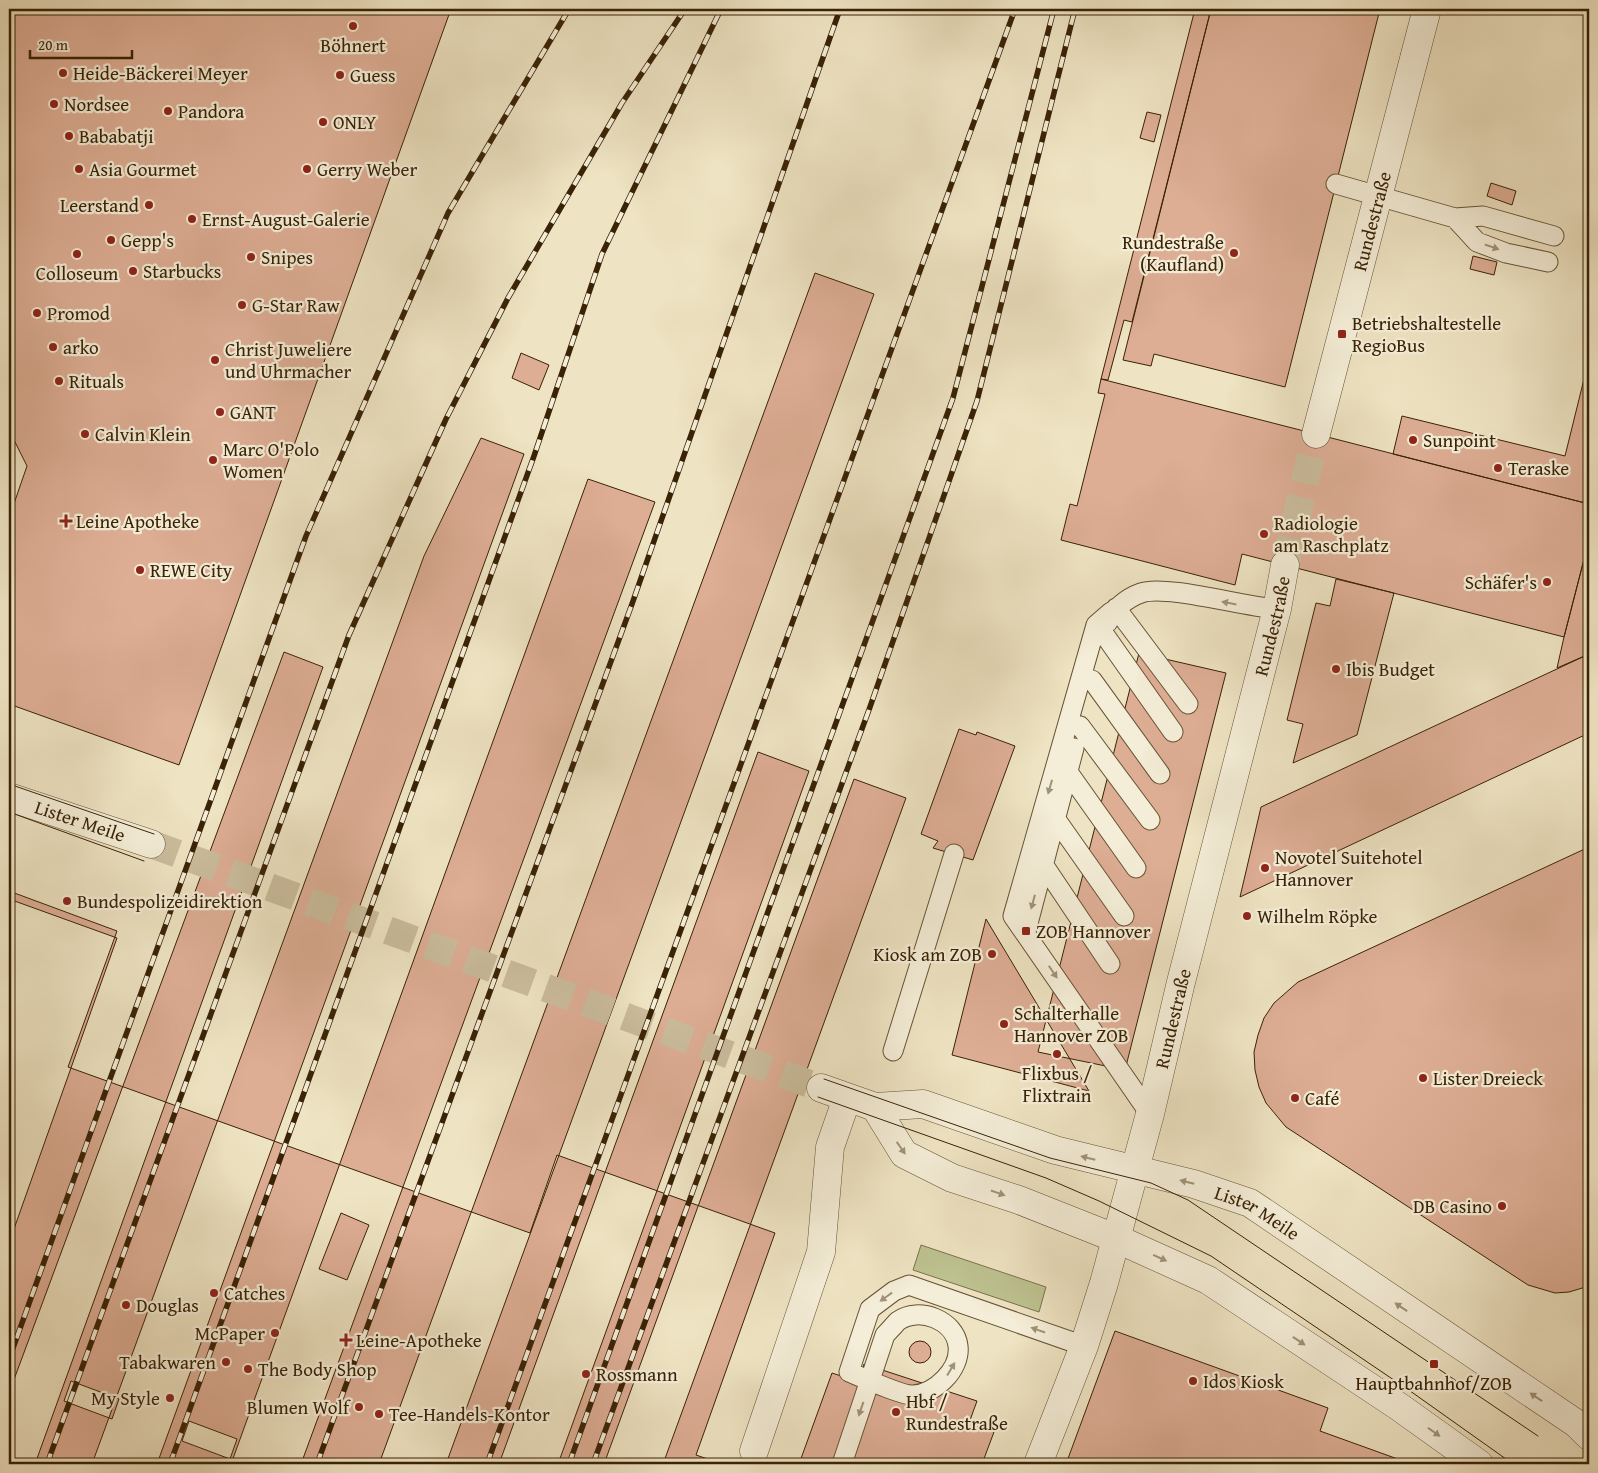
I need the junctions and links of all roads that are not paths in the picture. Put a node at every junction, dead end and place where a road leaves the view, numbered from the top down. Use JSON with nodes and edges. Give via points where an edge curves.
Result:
{"nodes":[{"id":1,"x":1427,"y":9,"type":"edge"},
{"id":2,"x":1336,"y":184,"type":"dead end"},
{"id":3,"x":1378,"y":197,"type":"junction"},
{"id":4,"x":1454,"y":218,"type":"junction"},
{"id":5,"x":1554,"y":236,"type":"dead end"},
{"id":6,"x":1548,"y":262,"type":"dead end"},
{"id":7,"x":1316,"y":434,"type":"tunnel mouth"},
{"id":8,"x":1285,"y":565,"type":"tunnel mouth"},
{"id":9,"x":1277,"y":609,"type":"junction"},
{"id":10,"x":1114,"y":610,"type":"junction"},
{"id":11,"x":1104,"y":634,"type":"junction"},
{"id":12,"x":1092,"y":680,"type":"junction"},
{"id":13,"x":1188,"y":704,"type":"dead end"},
{"id":14,"x":1080,"y":726,"type":"junction"},
{"id":15,"x":1173,"y":732,"type":"dead end"},
{"id":16,"x":1068,"y":772,"type":"junction"},
{"id":17,"x":1160,"y":774,"type":"dead end"},
{"id":18,"x":9,"y":797,"type":"edge"},
{"id":19,"x":1055,"y":818,"type":"junction"},
{"id":20,"x":1150,"y":820,"type":"dead end"},
{"id":21,"x":151,"y":844,"type":"tunnel mouth"},
{"id":22,"x":954,"y":854,"type":"dead end"},
{"id":23,"x":1043,"y":864,"type":"junction"},
{"id":24,"x":1136,"y":868,"type":"dead end"},
{"id":25,"x":1124,"y":916,"type":"dead end"},
{"id":26,"x":1026,"y":931,"type":"junction"},
{"id":27,"x":1110,"y":964,"type":"dead end"},
{"id":28,"x":893,"y":1051,"type":"dead end"},
{"id":29,"x":821,"y":1088,"type":"tunnel mouth"},
{"id":30,"x":847,"y":1098,"type":"junction"},
{"id":31,"x":875,"y":1107,"type":"junction"},
{"id":32,"x":1150,"y":1114,"type":"junction"},
{"id":33,"x":1135,"y":1169,"type":"junction"},
{"id":34,"x":1115,"y":1238,"type":"junction"},
{"id":35,"x":1084,"y":1346,"type":"junction"},
{"id":36,"x":1585,"y":1428,"type":"edge"},
{"id":37,"x":754,"y":1451,"type":"dead end"},
{"id":38,"x":842,"y":1464,"type":"edge"},
{"id":39,"x":1038,"y":1464,"type":"edge"},
{"id":40,"x":1479,"y":1464,"type":"edge"}],
"edges":[{"from":1,"to":3,"type":"street","name":"Rundestraße"},
{"from":2,"to":3,"type":"lane"},
{"from":3,"to":4,"type":"lane"},
{"from":3,"to":7,"type":"street","name":"Rundestraße"},
{"from":4,"to":5,"type":"lane","via":[[1483,216]]},
{"from":4,"to":6,"type":"lane","one_way":true,"via":[[1477,242]]},
{"from":8,"to":9,"type":"street","name":"Rundestraße"},
{"from":9,"to":10,"type":"lane","one_way":true,"via":[[1165,591],[1141,593]]},
{"from":9,"to":32,"type":"street","name":"Rundestraße"},
{"from":10,"to":11,"type":"lane"},
{"from":10,"to":13,"type":"lane"},
{"from":10,"to":26,"type":"lane","one_way":true,"via":[[1096,625],[1013,916]]},
{"from":11,"to":12,"type":"lane"},
{"from":11,"to":15,"type":"lane"},
{"from":12,"to":14,"type":"lane"},
{"from":12,"to":17,"type":"lane"},
{"from":14,"to":16,"type":"lane"},
{"from":14,"to":20,"type":"lane"},
{"from":16,"to":19,"type":"lane"},
{"from":16,"to":24,"type":"lane"},
{"from":18,"to":21,"type":"street","name":"Lister Meile"},
{"from":19,"to":23,"type":"lane"},
{"from":19,"to":25,"type":"lane"},
{"from":22,"to":28,"type":"lane"},
{"from":23,"to":26,"type":"lane","one_way":true},
{"from":23,"to":27,"type":"lane"},
{"from":26,"to":32,"type":"lane","one_way":true},
{"from":29,"to":30,"type":"street","name":"Lister Meile"},
{"from":30,"to":31,"type":"street","name":"Lister Meile"},
{"from":30,"to":37,"type":"street","via":[[830,1147],[821,1252]]},
{"from":33,"to":31,"type":"street","name":"Lister Meile","one_way":true,"via":[[1055,1150],[923,1104]]},
{"from":31,"to":34,"type":"street","one_way":true,"via":[[904,1154],[952,1178]]},
{"from":32,"to":33,"type":"street","name":"Rundestraße"},
{"from":33,"to":34,"type":"street","name":"Rundestraße"},
{"from":36,"to":33,"type":"street","name":"Lister Meile","one_way":true,"via":[[1250,1203]]},
{"from":34,"to":35,"type":"street","name":"Rundestraße"},
{"from":34,"to":40,"type":"street","one_way":true,"via":[[1208,1280]]},
{"from":35,"to":38,"type":"lane","one_way":true,"via":[[908,1285],[894,1291],[870,1309],[849,1372],[867,1379],[876,1382],[894,1389],[913,1395],[932,1389],[954,1367],[958,1346],[950,1328],[936,1318],[918,1314],[899,1320],[885,1336],[873,1372],[870,1382]]},
{"from":35,"to":39,"type":"street","name":"Rundestraße"}]}
